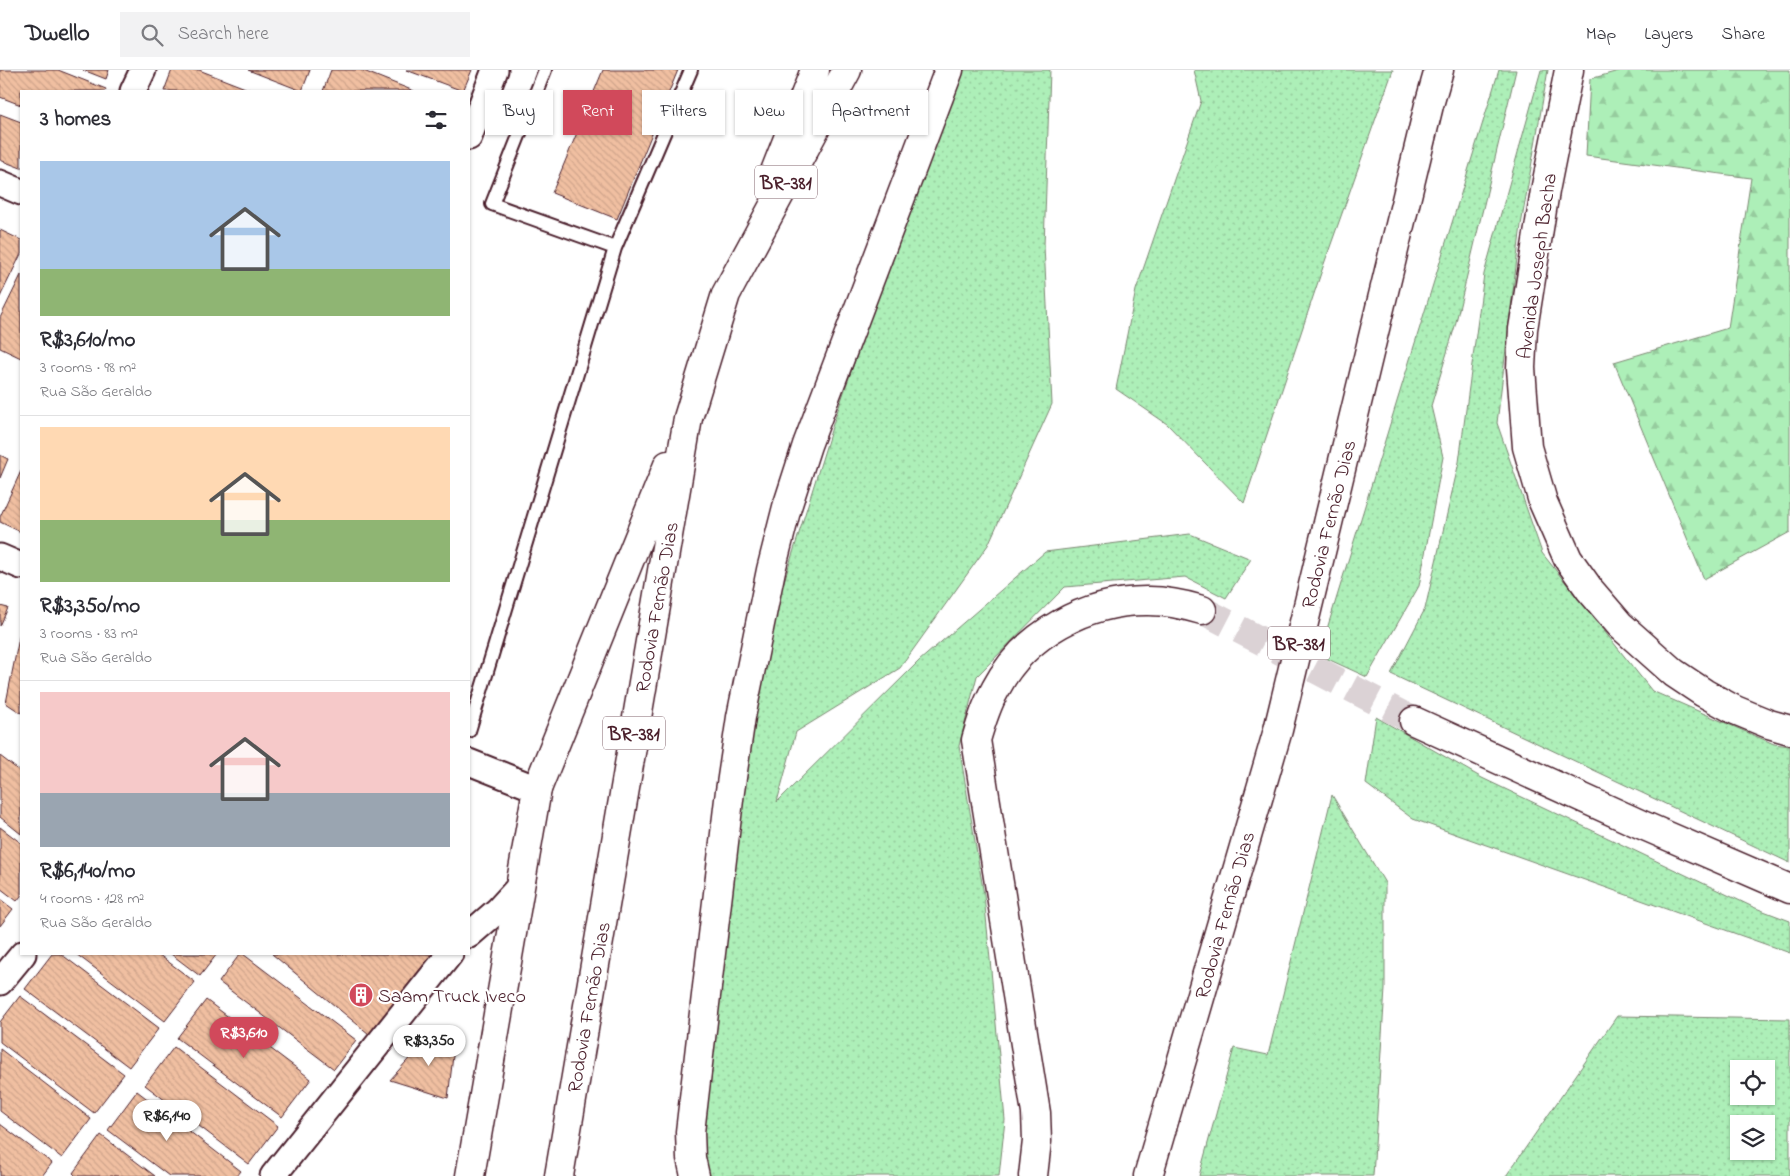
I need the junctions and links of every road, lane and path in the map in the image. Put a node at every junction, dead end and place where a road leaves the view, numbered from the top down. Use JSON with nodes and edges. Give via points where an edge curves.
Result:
{"nodes":[{"id":1,"x":143,"y":70,"type":"edge"},
{"id":2,"x":495,"y":70,"type":"edge"},
{"id":3,"x":545,"y":70,"type":"edge"},
{"id":4,"x":691,"y":70,"type":"edge"},
{"id":5,"x":815,"y":70,"type":"edge"},
{"id":6,"x":847,"y":70,"type":"edge"},
{"id":7,"x":948,"y":70,"type":"edge"},
{"id":8,"x":1430,"y":70,"type":"edge"},
{"id":9,"x":1439,"y":70,"type":"edge"},
{"id":10,"x":1569,"y":70,"type":"edge"},
{"id":11,"x":133,"y":90,"type":"edge"},
{"id":12,"x":1429,"y":105,"type":"junction"},
{"id":13,"x":470,"y":134,"type":"edge"},
{"id":14,"x":0,"y":183,"type":"edge"},
{"id":15,"x":20,"y":192,"type":"edge"},
{"id":16,"x":614,"y":248,"type":"junction"},
{"id":17,"x":726,"y":294,"type":"junction"},
{"id":18,"x":688,"y":418,"type":"junction"},
{"id":19,"x":0,"y":557,"type":"edge"},
{"id":20,"x":20,"y":566,"type":"edge"},
{"id":21,"x":1202,"y":610,"type":"tunnel mouth"},
{"id":22,"x":1414,"y":721,"type":"tunnel mouth"},
{"id":23,"x":470,"y":727,"type":"edge"},
{"id":24,"x":1790,"y":730,"type":"edge"},
{"id":25,"x":470,"y":762,"type":"edge"},
{"id":26,"x":537,"y":789,"type":"junction"},
{"id":27,"x":520,"y":886,"type":"junction"},
{"id":28,"x":1790,"y":889,"type":"edge"},
{"id":29,"x":470,"y":934,"type":"edge"},
{"id":30,"x":22,"y":955,"type":"edge"},
{"id":31,"x":449,"y":955,"type":"edge"},
{"id":32,"x":0,"y":982,"type":"edge"},
{"id":33,"x":273,"y":1176,"type":"edge"},
{"id":34,"x":470,"y":1176,"type":"edge"},
{"id":35,"x":559,"y":1176,"type":"edge"},
{"id":36,"x":695,"y":1176,"type":"edge"},
{"id":37,"x":1033,"y":1176,"type":"edge"},
{"id":38,"x":1148,"y":1176,"type":"edge"}],
"edges":[{"from":1,"to":11,"type":"street"},
{"from":2,"to":13,"type":"street"},
{"from":3,"to":16,"type":"lane","via":[[492,204]]},
{"from":4,"to":16,"type":"lane"},
{"from":5,"to":17,"type":"main road"},
{"from":6,"to":17,"type":"main road","name":"Rodovia Fernão Dias","number":"BR-381"},
{"from":7,"to":36,"type":"main road","via":[[807,445],[771,570],[742,707],[730,791],[690,1132]]},
{"from":8,"to":12,"type":"main road"},
{"from":9,"to":12,"type":"main road","name":"Rodovia Fernão Dias","number":"BR-381"},
{"from":10,"to":24,"type":"main road","name":"Avenida Joseph Bacha","via":[[1523,329],[1521,368],[1527,447],[1542,502],[1568,559],[1620,625],[1674,673],[1704,693],[1735,710]]},
{"from":12,"to":38,"type":"main road","name":"Rodovia Fernão Dias","number":"BR-381","via":[[1278,730]]},
{"from":14,"to":15,"type":"street"},
{"from":16,"to":23,"type":"lane"},
{"from":17,"to":18,"type":"main road","name":"Rodovia Fernão Dias","number":"BR-381"},
{"from":18,"to":26,"type":"main road","number":"BR-381"},
{"from":18,"to":35,"type":"main road","name":"Rodovia Fernão Dias","number":"BR-381"},
{"from":19,"to":20,"type":"street"},
{"from":21,"to":37,"type":"main road","via":[[1177,603],[1124,602],[1074,616],[1044,634],[1010,666],[995,689],[976,740],[1036,1113],[1038,1141]]},
{"from":22,"to":28,"type":"main road"},
{"from":25,"to":26,"type":"street"},
{"from":26,"to":27,"type":"main road","number":"BR-381"},
{"from":27,"to":29,"type":"street"},
{"from":27,"to":34,"type":"main road","number":"BR-381"},
{"from":30,"to":32,"type":"street"},
{"from":31,"to":33,"type":"street"}]}
